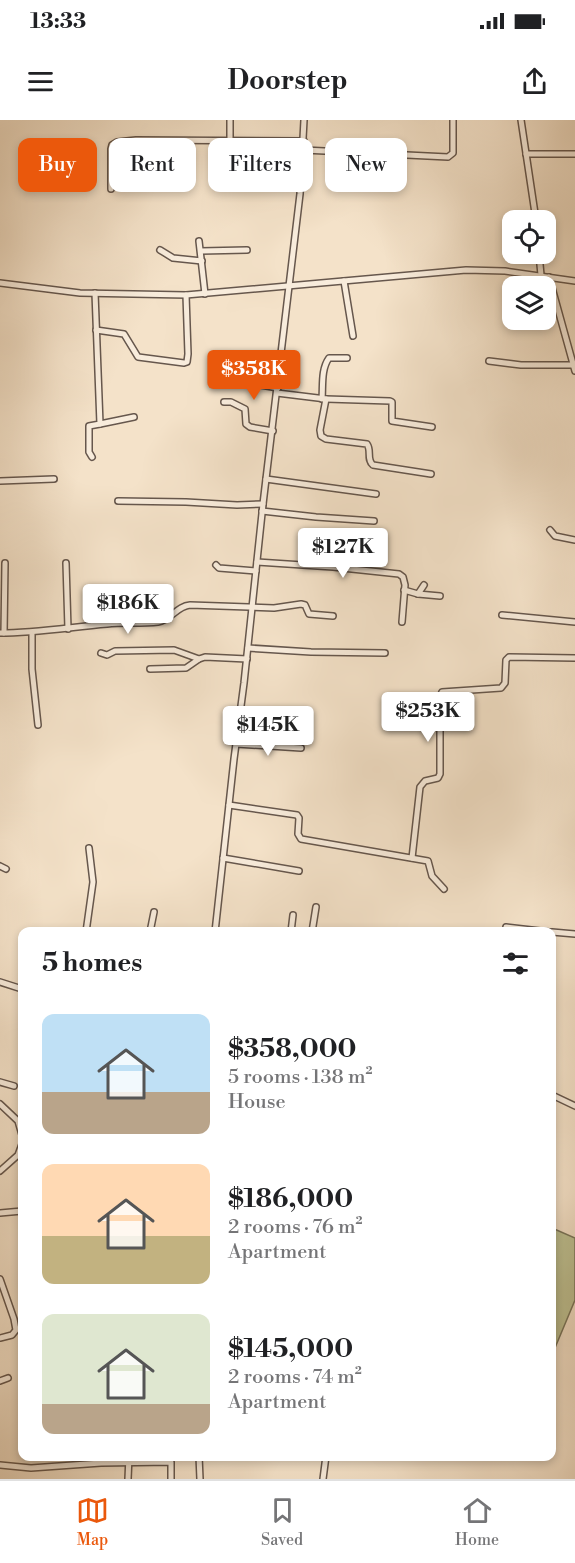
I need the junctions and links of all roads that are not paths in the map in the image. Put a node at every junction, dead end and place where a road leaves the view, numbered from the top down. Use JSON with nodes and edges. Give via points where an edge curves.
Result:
{"nodes":[{"id":1,"x":230,"y":120,"type":"edge"},
{"id":2,"x":304,"y":120,"type":"edge"},
{"id":3,"x":453,"y":120,"type":"edge"},
{"id":4,"x":521,"y":120,"type":"edge"},
{"id":5,"x":230,"y":138,"type":"edge"},
{"id":6,"x":304,"y":138,"type":"edge"},
{"id":7,"x":313,"y":150,"type":"edge"},
{"id":8,"x":575,"y":153,"type":"edge"},
{"id":9,"x":526,"y":154,"type":"junction"},
{"id":10,"x":299,"y":192,"type":"edge"},
{"id":11,"x":534,"y":210,"type":"edge"},
{"id":12,"x":199,"y":241,"type":"dead end"},
{"id":13,"x":160,"y":250,"type":"dead end"},
{"id":14,"x":247,"y":250,"type":"dead end"},
{"id":15,"x":201,"y":251,"type":"junction"},
{"id":16,"x":202,"y":261,"type":"junction"},
{"id":17,"x":540,"y":264,"type":"edge"},
{"id":18,"x":542,"y":275,"type":"junction"},
{"id":19,"x":546,"y":276,"type":"edge"},
{"id":20,"x":556,"y":278,"type":"edge"},
{"id":21,"x":344,"y":281,"type":"junction"},
{"id":22,"x":575,"y":281,"type":"edge"},
{"id":23,"x":0,"y":283,"type":"edge"},
{"id":24,"x":289,"y":287,"type":"junction"},
{"id":25,"x":94,"y":293,"type":"junction"},
{"id":26,"x":205,"y":294,"type":"junction"},
{"id":27,"x":186,"y":295,"type":"junction"},
{"id":28,"x":556,"y":302,"type":"edge"},
{"id":29,"x":96,"y":330,"type":"junction"},
{"id":30,"x":353,"y":336,"type":"dead end"},
{"id":31,"x":347,"y":358,"type":"dead end"},
{"id":32,"x":489,"y":360,"type":"dead end"},
{"id":33,"x":574,"y":368,"type":"edge"},
{"id":34,"x":232,"y":380,"type":"dead end"},
{"id":35,"x":278,"y":391,"type":"junction"},
{"id":36,"x":324,"y":399,"type":"junction"},
{"id":37,"x":224,"y":402,"type":"dead end"},
{"id":38,"x":134,"y":417,"type":"dead end"},
{"id":39,"x":100,"y":424,"type":"junction"},
{"id":40,"x":432,"y":427,"type":"dead end"},
{"id":41,"x":273,"y":430,"type":"junction"},
{"id":42,"x":92,"y":457,"type":"dead end"},
{"id":43,"x":431,"y":474,"type":"dead end"},
{"id":44,"x":266,"y":479,"type":"junction"},
{"id":45,"x":54,"y":480,"type":"dead end"},
{"id":46,"x":0,"y":481,"type":"edge"},
{"id":47,"x":376,"y":494,"type":"dead end"},
{"id":48,"x":118,"y":501,"type":"dead end"},
{"id":49,"x":262,"y":507,"type":"junction"},
{"id":50,"x":374,"y":521,"type":"dead end"},
{"id":51,"x":550,"y":530,"type":"dead end"},
{"id":52,"x":575,"y":540,"type":"edge"},
{"id":53,"x":257,"y":562,"type":"junction"},
{"id":54,"x":5,"y":563,"type":"dead end"},
{"id":55,"x":66,"y":563,"type":"dead end"},
{"id":56,"x":216,"y":565,"type":"dead end"},
{"id":57,"x":256,"y":571,"type":"junction"},
{"id":58,"x":424,"y":585,"type":"dead end"},
{"id":59,"x":404,"y":590,"type":"junction"},
{"id":60,"x":418,"y":594,"type":"junction"},
{"id":61,"x":440,"y":596,"type":"dead end"},
{"id":62,"x":253,"y":607,"type":"junction"},
{"id":63,"x":502,"y":615,"type":"dead end"},
{"id":64,"x":333,"y":616,"type":"dead end"},
{"id":65,"x":402,"y":622,"type":"dead end"},
{"id":66,"x":575,"y":622,"type":"edge"},
{"id":67,"x":68,"y":629,"type":"junction"},
{"id":68,"x":2,"y":633,"type":"edge"},
{"id":69,"x":32,"y":633,"type":"junction"},
{"id":70,"x":248,"y":648,"type":"junction"},
{"id":71,"x":101,"y":653,"type":"dead end"},
{"id":72,"x":385,"y":653,"type":"dead end"},
{"id":73,"x":575,"y":658,"type":"edge"},
{"id":74,"x":199,"y":659,"type":"junction"},
{"id":75,"x":247,"y":659,"type":"junction"},
{"id":76,"x":150,"y":669,"type":"dead end"},
{"id":77,"x":38,"y":725,"type":"dead end"},
{"id":78,"x":236,"y":744,"type":"junction"},
{"id":79,"x":301,"y":747,"type":"dead end"},
{"id":80,"x":229,"y":806,"type":"junction"},
{"id":81,"x":89,"y":848,"type":"dead end"},
{"id":82,"x":223,"y":858,"type":"junction"},
{"id":83,"x":411,"y":858,"type":"junction"},
{"id":84,"x":299,"y":871,"type":"dead end"},
{"id":85,"x":444,"y":889,"type":"dead end"},
{"id":86,"x":316,"y":907,"type":"dead end"},
{"id":87,"x":154,"y":912,"type":"dead end"},
{"id":88,"x":293,"y":915,"type":"dead end"},
{"id":89,"x":87,"y":927,"type":"edge"},
{"id":90,"x":151,"y":927,"type":"edge"},
{"id":91,"x":216,"y":927,"type":"edge"},
{"id":92,"x":292,"y":927,"type":"edge"},
{"id":93,"x":313,"y":927,"type":"edge"},
{"id":94,"x":556,"y":932,"type":"edge"},
{"id":95,"x":575,"y":934,"type":"edge"},
{"id":96,"x":0,"y":981,"type":"edge"},
{"id":97,"x":18,"y":988,"type":"edge"},
{"id":98,"x":0,"y":1082,"type":"edge"},
{"id":99,"x":14,"y":1086,"type":"dead end"},
{"id":100,"x":556,"y":1097,"type":"edge"},
{"id":101,"x":0,"y":1104,"type":"edge"},
{"id":102,"x":575,"y":1106,"type":"edge"},
{"id":103,"x":18,"y":1121,"type":"edge"},
{"id":104,"x":18,"y":1155,"type":"edge"},
{"id":105,"x":0,"y":1172,"type":"edge"},
{"id":106,"x":18,"y":1211,"type":"edge"},
{"id":107,"x":0,"y":1213,"type":"edge"},
{"id":108,"x":0,"y":1279,"type":"edge"},
{"id":109,"x":0,"y":1338,"type":"edge"},
{"id":110,"x":8,"y":1378,"type":"dead end"},
{"id":111,"x":0,"y":1381,"type":"edge"},
{"id":112,"x":117,"y":1461,"type":"edge"},
{"id":113,"x":129,"y":1461,"type":"edge"},
{"id":114,"x":171,"y":1461,"type":"edge"},
{"id":115,"x":199,"y":1461,"type":"edge"},
{"id":116,"x":325,"y":1461,"type":"edge"},
{"id":117,"x":0,"y":1465,"type":"edge"},
{"id":118,"x":128,"y":1479,"type":"edge"},
{"id":119,"x":171,"y":1479,"type":"edge"},
{"id":120,"x":200,"y":1479,"type":"edge"},
{"id":121,"x":323,"y":1479,"type":"edge"}],
"edges":[{"from":1,"to":5,"type":"street"},
{"from":2,"to":6,"type":"street"},
{"from":3,"to":7,"type":"street","via":[[453,153],[448,157]]},
{"from":4,"to":9,"type":"street"},
{"from":8,"to":9,"type":"street"},
{"from":9,"to":11,"type":"street"},
{"from":10,"to":24,"type":"street"},
{"from":12,"to":15,"type":"street"},
{"from":13,"to":16,"type":"street","via":[[173,258]]},
{"from":14,"to":15,"type":"street"},
{"from":15,"to":16,"type":"street"},
{"from":16,"to":26,"type":"street"},
{"from":17,"to":18,"type":"street"},
{"from":18,"to":19,"type":"street"},
{"from":18,"to":21,"type":"street","via":[[466,270]]},
{"from":20,"to":22,"type":"street"},
{"from":21,"to":24,"type":"street"},
{"from":21,"to":30,"type":"street"},
{"from":23,"to":25,"type":"street"},
{"from":24,"to":26,"type":"street"},
{"from":24,"to":35,"type":"street"},
{"from":25,"to":27,"type":"street"},
{"from":25,"to":29,"type":"street"},
{"from":26,"to":27,"type":"street"},
{"from":27,"to":29,"type":"street","via":[[187,362],[138,357],[123,334]]},
{"from":28,"to":33,"type":"street"},
{"from":29,"to":39,"type":"street"},
{"from":31,"to":36,"type":"street","via":[[327,360]]},
{"from":32,"to":33,"type":"street"},
{"from":34,"to":35,"type":"street"},
{"from":35,"to":36,"type":"street"},
{"from":35,"to":41,"type":"street"},
{"from":36,"to":40,"type":"street","via":[[390,401],[392,421]]},
{"from":36,"to":43,"type":"street","via":[[320,430],[323,438],[368,444],[372,465]]},
{"from":37,"to":41,"type":"street","via":[[245,409],[249,427]]},
{"from":38,"to":39,"type":"street"},
{"from":39,"to":42,"type":"street","via":[[89,426]]},
{"from":41,"to":44,"type":"street"},
{"from":44,"to":47,"type":"street"},
{"from":44,"to":49,"type":"street"},
{"from":45,"to":46,"type":"street"},
{"from":48,"to":49,"type":"street"},
{"from":49,"to":50,"type":"street","via":[[316,517]]},
{"from":49,"to":53,"type":"street"},
{"from":51,"to":52,"type":"street","via":[[555,536]]},
{"from":53,"to":57,"type":"street"},
{"from":53,"to":59,"type":"street","via":[[395,573],[403,577]]},
{"from":54,"to":68,"type":"street"},
{"from":55,"to":67,"type":"street"},
{"from":56,"to":57,"type":"street"},
{"from":57,"to":62,"type":"street"},
{"from":58,"to":60,"type":"street"},
{"from":59,"to":60,"type":"street"},
{"from":59,"to":65,"type":"street"},
{"from":60,"to":61,"type":"street"},
{"from":62,"to":64,"type":"street","via":[[301,604],[309,614]]},
{"from":62,"to":67,"type":"street","via":[[188,605],[161,621]]},
{"from":62,"to":70,"type":"street"},
{"from":63,"to":66,"type":"street"},
{"from":67,"to":69,"type":"street"},
{"from":68,"to":69,"type":"street"},
{"from":69,"to":77,"type":"street"},
{"from":70,"to":72,"type":"street"},
{"from":70,"to":75,"type":"street"},
{"from":71,"to":74,"type":"street","via":[[174,650]]},
{"from":73,"to":83,"type":"street","via":[[509,657],[501,688],[442,692],[440,774],[420,787]]},
{"from":74,"to":75,"type":"street"},
{"from":74,"to":76,"type":"street","via":[[186,668]]},
{"from":75,"to":78,"type":"street"},
{"from":78,"to":79,"type":"street"},
{"from":78,"to":80,"type":"street"},
{"from":80,"to":82,"type":"street"},
{"from":80,"to":83,"type":"street","via":[[297,815],[301,838]]},
{"from":81,"to":89,"type":"street","via":[[93,882]]},
{"from":82,"to":84,"type":"street"},
{"from":82,"to":91,"type":"street"},
{"from":83,"to":85,"type":"street","via":[[428,861],[432,876]]},
{"from":86,"to":93,"type":"street"},
{"from":87,"to":90,"type":"street"},
{"from":88,"to":92,"type":"street"},
{"from":94,"to":95,"type":"street"},
{"from":96,"to":97,"type":"street"},
{"from":98,"to":99,"type":"street"},
{"from":100,"to":102,"type":"street"},
{"from":101,"to":103,"type":"street"},
{"from":104,"to":105,"type":"street"},
{"from":106,"to":107,"type":"street"},
{"from":108,"to":109,"type":"street","via":[[16,1330]]},
{"from":110,"to":111,"type":"street"},
{"from":112,"to":117,"type":"street","via":[[31,1468]]},
{"from":113,"to":118,"type":"street"},
{"from":114,"to":119,"type":"street"},
{"from":115,"to":120,"type":"street"},
{"from":116,"to":121,"type":"street"}]}
